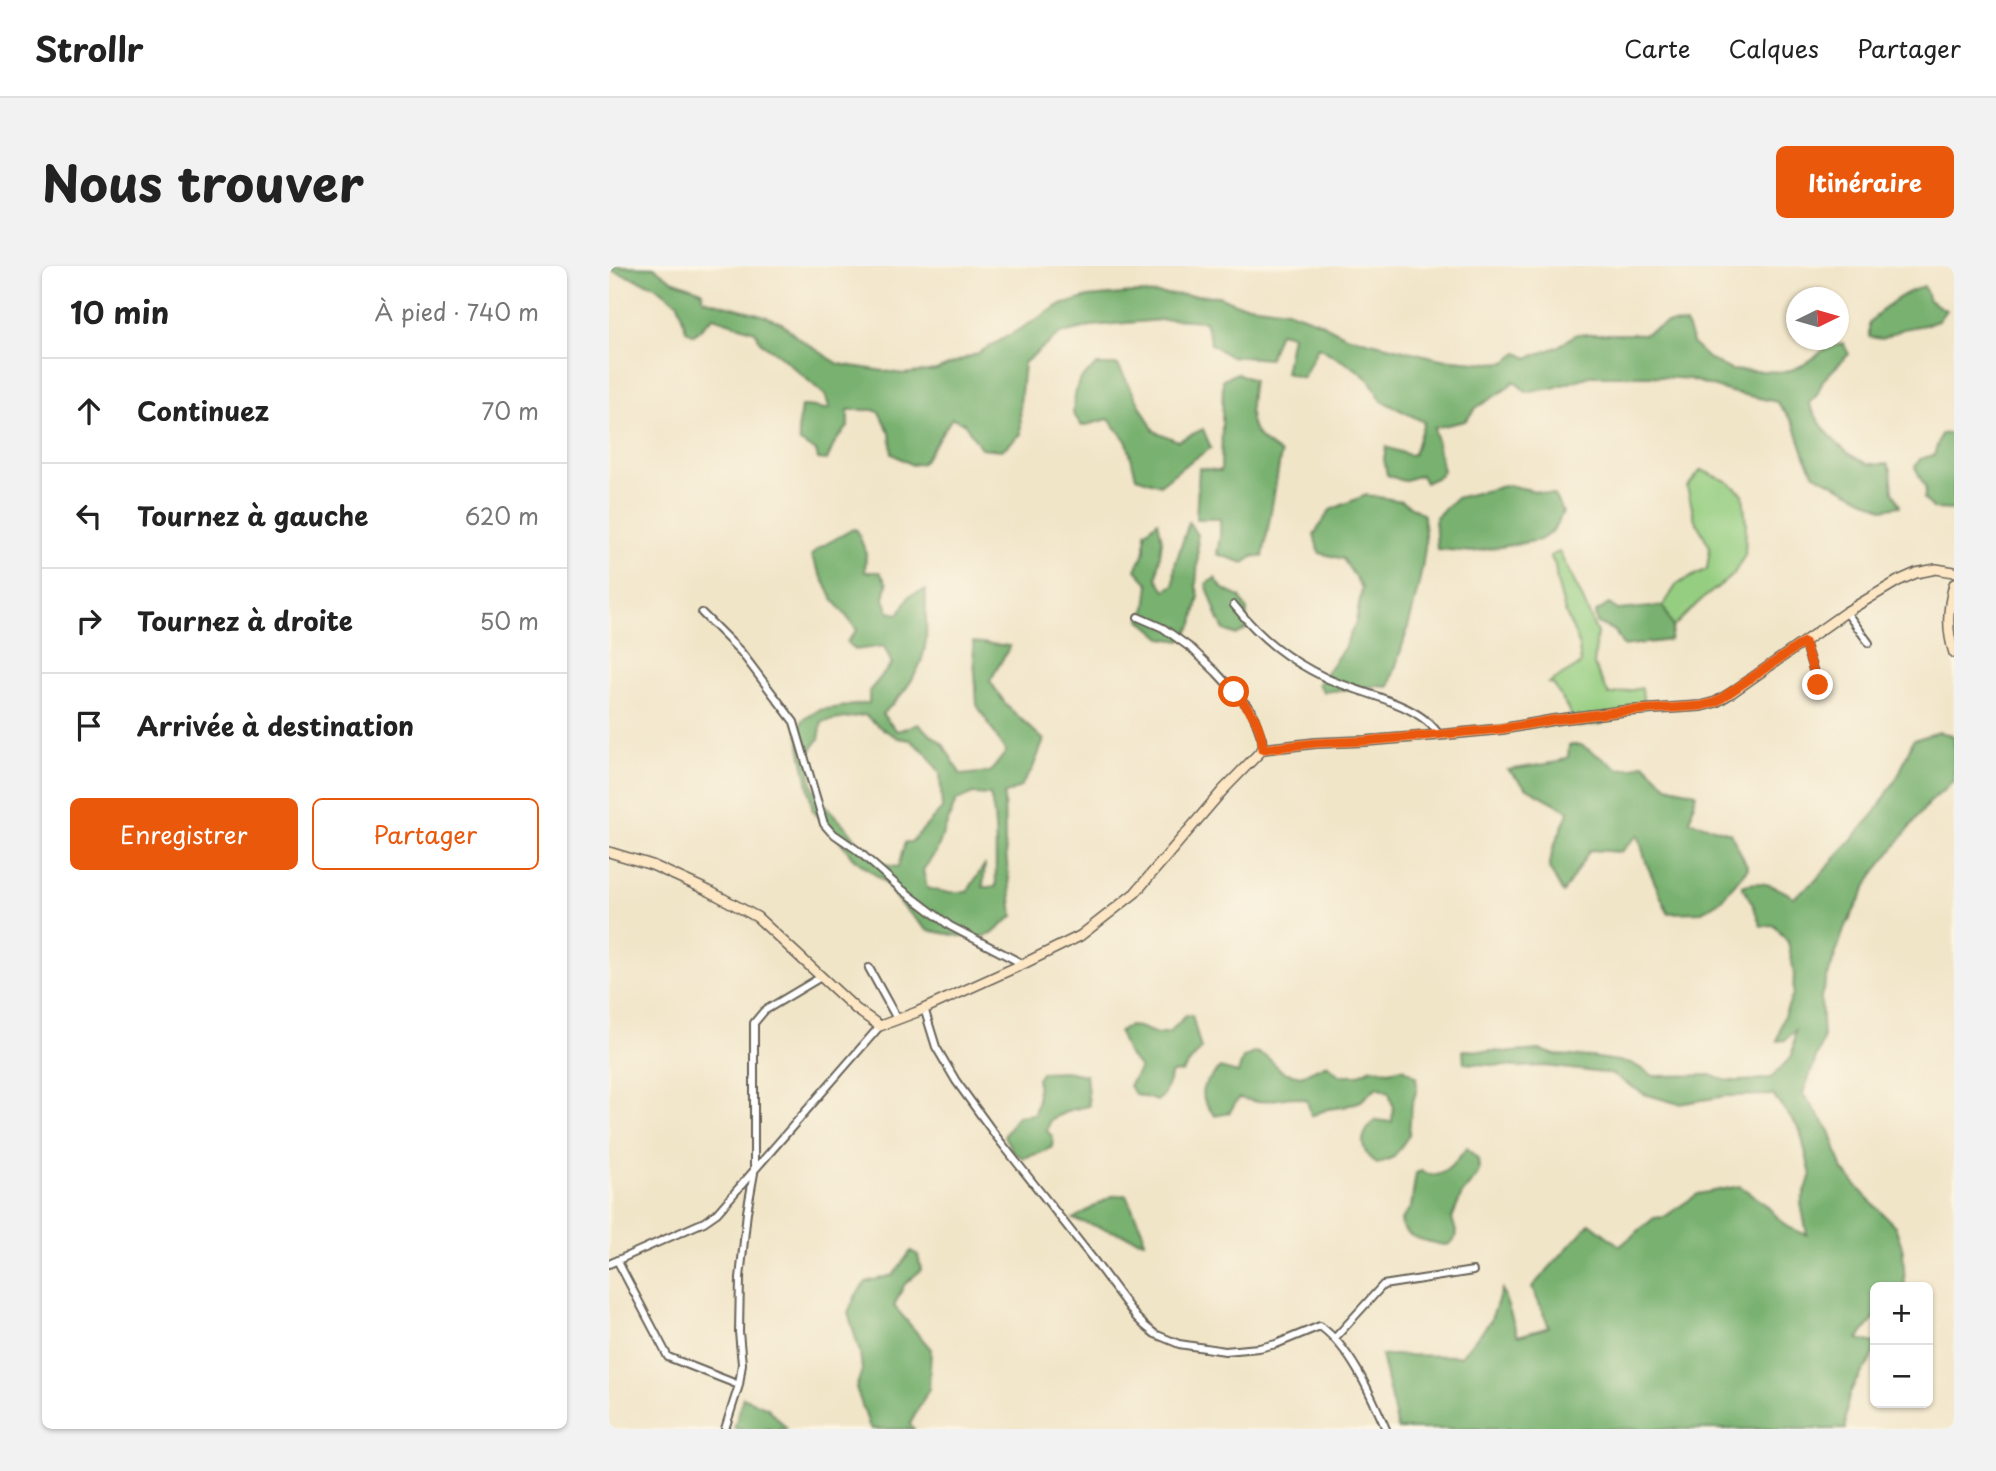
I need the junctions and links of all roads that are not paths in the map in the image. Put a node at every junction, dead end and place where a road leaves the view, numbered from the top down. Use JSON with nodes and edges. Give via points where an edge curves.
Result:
{"nodes":[{"id":1,"x":1954,"y":572,"type":"edge"},
{"id":2,"x":1954,"y":584,"type":"edge"},
{"id":3,"x":1234,"y":606,"type":"dead end"},
{"id":4,"x":1846,"y":612,"type":"junction"},
{"id":5,"x":702,"y":613,"type":"dead end"},
{"id":6,"x":1138,"y":617,"type":"dead end"},
{"id":7,"x":1804,"y":642,"type":"junction"},
{"id":8,"x":1869,"y":643,"type":"dead end"},
{"id":9,"x":1954,"y":653,"type":"edge"},
{"id":10,"x":1818,"y":685,"type":"dead end"},
{"id":11,"x":1439,"y":735,"type":"junction"},
{"id":12,"x":1263,"y":749,"type":"junction"},
{"id":13,"x":609,"y":852,"type":"edge"},
{"id":14,"x":1023,"y":964,"type":"junction"},
{"id":15,"x":869,"y":968,"type":"dead end"},
{"id":16,"x":821,"y":977,"type":"junction"},
{"id":17,"x":924,"y":1008,"type":"junction"},
{"id":18,"x":897,"y":1019,"type":"junction"},
{"id":19,"x":880,"y":1026,"type":"junction"},
{"id":20,"x":754,"y":1173,"type":"junction"},
{"id":21,"x":617,"y":1260,"type":"junction"},
{"id":22,"x":609,"y":1264,"type":"edge"},
{"id":23,"x":1473,"y":1271,"type":"dead end"},
{"id":24,"x":1335,"y":1338,"type":"junction"},
{"id":25,"x":739,"y":1385,"type":"junction"},
{"id":26,"x":725,"y":1429,"type":"edge"},
{"id":27,"x":1386,"y":1429,"type":"edge"}],
"edges":[{"from":1,"to":4,"type":"street","via":[[1916,573]]},
{"from":2,"to":9,"type":"street","via":[[1948,613]]},
{"from":3,"to":11,"type":"street","via":[[1252,629],[1296,662],[1417,714]]},
{"from":4,"to":7,"type":"street"},
{"from":4,"to":8,"type":"street"},
{"from":5,"to":14,"type":"street","via":[[740,652],[794,722],[831,832],[950,926]]},
{"from":6,"to":12,"type":"street","via":[[1163,628],[1216,672],[1252,711]]},
{"from":7,"to":10,"type":"street"},
{"from":7,"to":11,"type":"street","via":[[1716,702],[1701,706],[1623,711]]},
{"from":11,"to":12,"type":"street"},
{"from":12,"to":14,"type":"street","via":[[1135,893],[1080,936]]},
{"from":13,"to":16,"type":"street","via":[[652,865],[757,917]]},
{"from":14,"to":17,"type":"street"},
{"from":15,"to":18,"type":"street"},
{"from":16,"to":19,"type":"street"},
{"from":16,"to":20,"type":"street","via":[[764,1011],[754,1023]]},
{"from":17,"to":18,"type":"street"},
{"from":17,"to":24,"type":"street","via":[[936,1047],[956,1081],[1145,1326],[1179,1344],[1225,1351],[1268,1346],[1318,1326]]},
{"from":18,"to":19,"type":"street"},
{"from":19,"to":20,"type":"street"},
{"from":20,"to":21,"type":"street","via":[[704,1222]]},
{"from":20,"to":25,"type":"street","via":[[742,1251]]},
{"from":21,"to":22,"type":"street"},
{"from":21,"to":25,"type":"street","via":[[668,1357]]},
{"from":23,"to":24,"type":"street","via":[[1383,1284]]},
{"from":24,"to":27,"type":"street"},
{"from":25,"to":26,"type":"street"}]}
